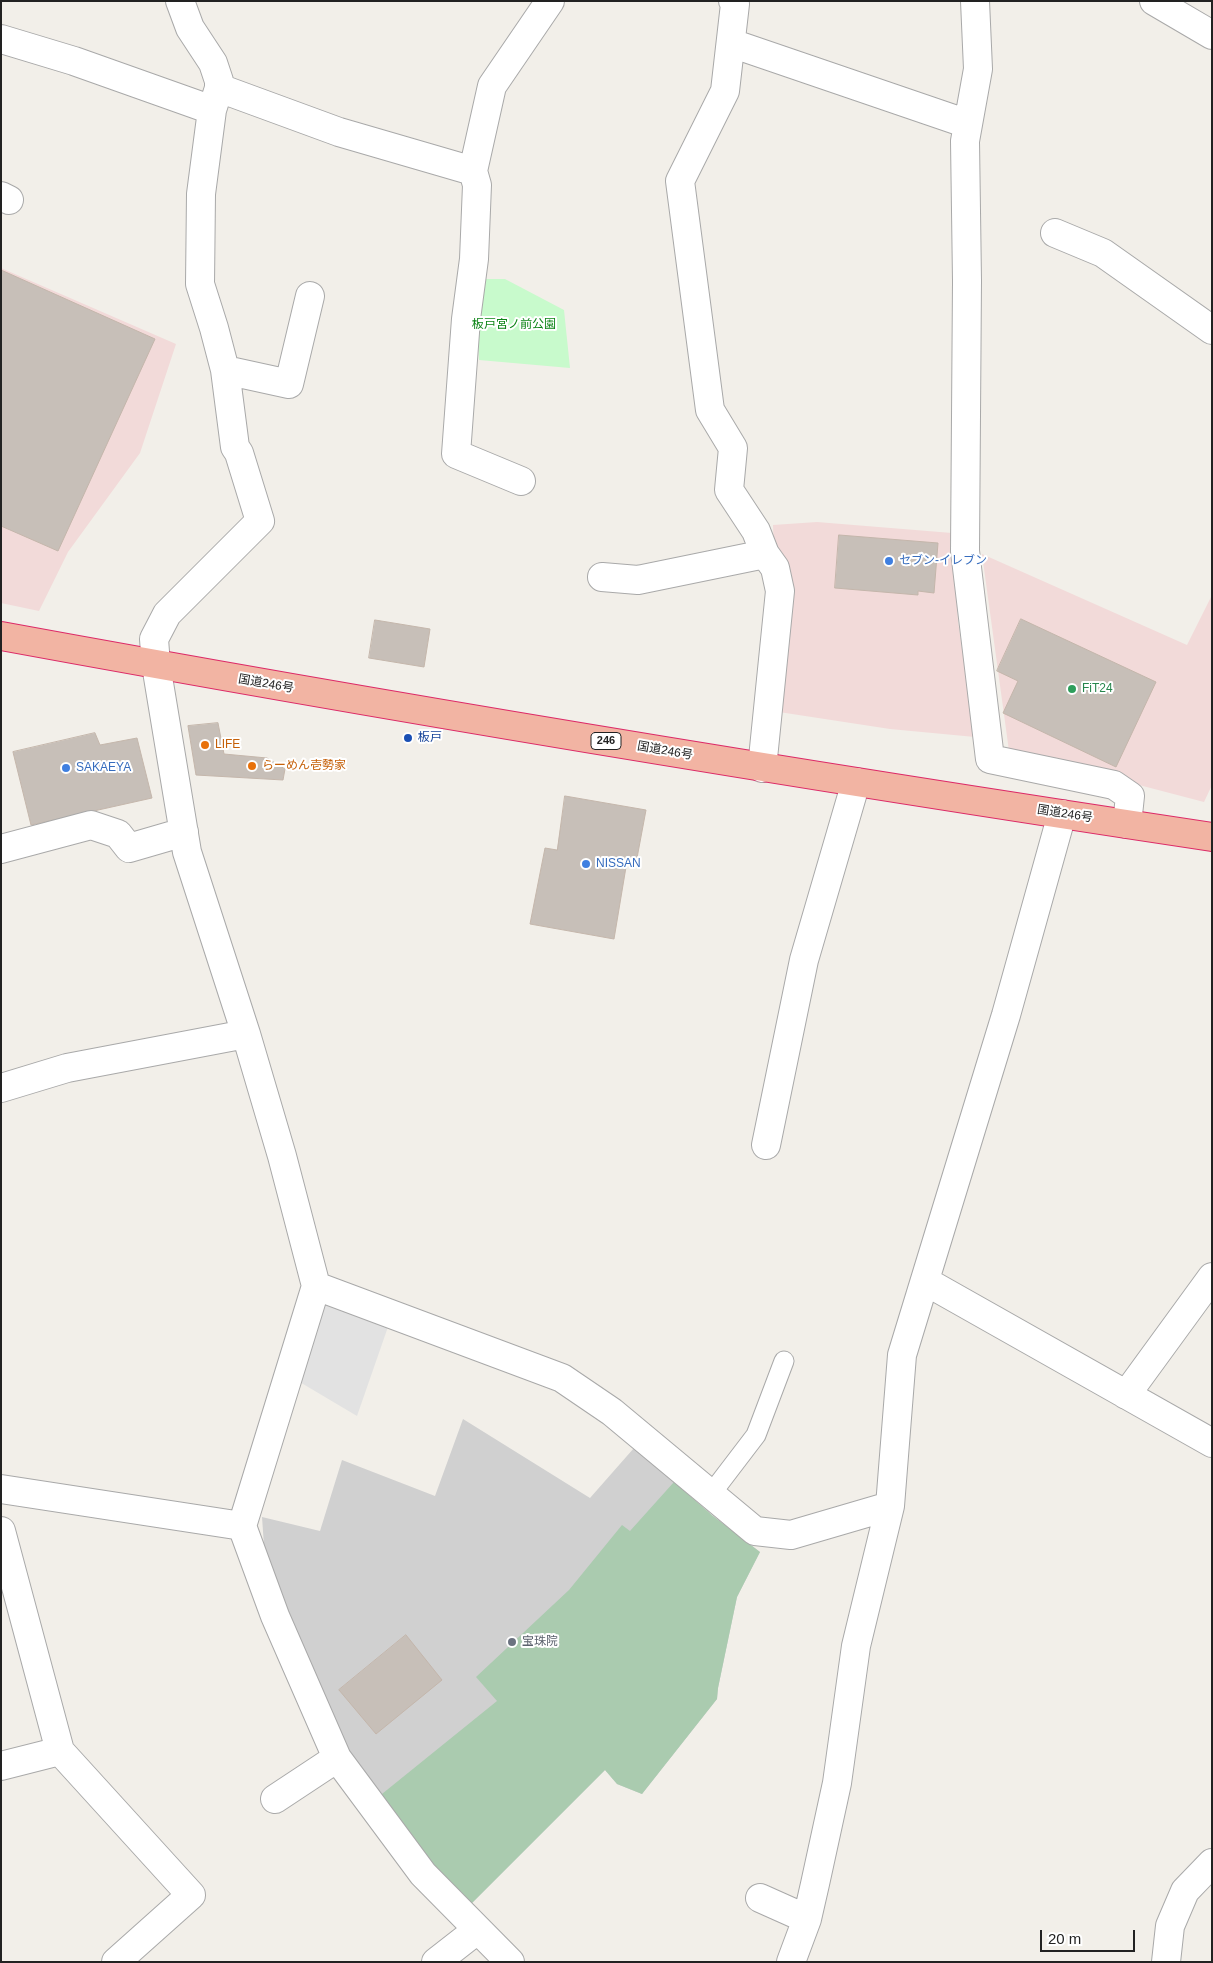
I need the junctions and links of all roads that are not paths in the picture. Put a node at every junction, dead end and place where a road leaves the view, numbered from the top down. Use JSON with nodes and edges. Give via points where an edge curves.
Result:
{"nodes":[{"id":1,"x":180,"y":1,"type":"edge"},
{"id":2,"x":550,"y":1,"type":"edge"},
{"id":3,"x":733,"y":1,"type":"edge"},
{"id":4,"x":975,"y":1,"type":"edge"},
{"id":5,"x":1154,"y":1,"type":"edge"},
{"id":6,"x":1212,"y":35,"type":"edge"},
{"id":7,"x":1,"y":39,"type":"edge"},
{"id":8,"x":731,"y":43,"type":"junction"},
{"id":9,"x":215,"y":99,"type":"junction"},
{"id":10,"x":968,"y":124,"type":"junction"},
{"id":11,"x":473,"y":171,"type":"junction"},
{"id":12,"x":1055,"y":233,"type":"dead end"},
{"id":13,"x":310,"y":296,"type":"dead end"},
{"id":14,"x":1212,"y":330,"type":"edge"},
{"id":15,"x":225,"y":370,"type":"junction"},
{"id":16,"x":521,"y":481,"type":"dead end"},
{"id":17,"x":765,"y":554,"type":"junction"},
{"id":18,"x":602,"y":577,"type":"dead end"},
{"id":19,"x":1,"y":636,"type":"edge"},
{"id":20,"x":156,"y":665,"type":"junction"},
{"id":21,"x":762,"y":768,"type":"junction"},
{"id":22,"x":856,"y":782,"type":"junction"},
{"id":23,"x":1062,"y":814,"type":"junction"},
{"id":24,"x":1127,"y":824,"type":"junction"},
{"id":25,"x":184,"y":832,"type":"junction"},
{"id":26,"x":1212,"y":837,"type":"edge"},
{"id":27,"x":1,"y":849,"type":"edge"},
{"id":28,"x":246,"y":1034,"type":"junction"},
{"id":29,"x":1,"y":1088,"type":"edge"},
{"id":30,"x":766,"y":1145,"type":"dead end"},
{"id":31,"x":1212,"y":1277,"type":"edge"},
{"id":32,"x":925,"y":1280,"type":"junction"},
{"id":33,"x":316,"y":1286,"type":"junction"},
{"id":34,"x":784,"y":1361,"type":"dead end"},
{"id":35,"x":1126,"y":1395,"type":"junction"},
{"id":36,"x":1212,"y":1442,"type":"edge"},
{"id":37,"x":1,"y":1489,"type":"edge"},
{"id":38,"x":711,"y":1494,"type":"junction"},
{"id":39,"x":890,"y":1506,"type":"junction"},
{"id":40,"x":242,"y":1526,"type":"junction"},
{"id":41,"x":1,"y":1531,"type":"edge"},
{"id":42,"x":60,"y":1751,"type":"junction"},
{"id":43,"x":337,"y":1758,"type":"junction"},
{"id":44,"x":1,"y":1766,"type":"edge"},
{"id":45,"x":275,"y":1799,"type":"dead end"},
{"id":46,"x":1212,"y":1863,"type":"edge"},
{"id":47,"x":760,"y":1898,"type":"dead end"},
{"id":48,"x":807,"y":1920,"type":"junction"},
{"id":49,"x":477,"y":1930,"type":"junction"},
{"id":50,"x":116,"y":1962,"type":"edge"},
{"id":51,"x":436,"y":1962,"type":"edge"},
{"id":52,"x":510,"y":1962,"type":"edge"},
{"id":53,"x":791,"y":1962,"type":"edge"},
{"id":54,"x":1166,"y":1962,"type":"edge"}],
"edges":[{"from":1,"to":9,"type":"street","via":[[190,28],[213,63],[219,80]]},
{"from":2,"to":11,"type":"street","via":[[492,86]]},
{"from":3,"to":8,"type":"street"},
{"from":4,"to":10,"type":"street","via":[[978,69]]},
{"from":5,"to":6,"type":"street"},
{"from":7,"to":9,"type":"street"},
{"from":8,"to":10,"type":"street"},
{"from":8,"to":17,"type":"street","via":[[725,91],[680,181],[710,410],[733,448],[729,490],[756,531]]},
{"from":9,"to":11,"type":"street"},
{"from":9,"to":15,"type":"street","via":[[201,194],[200,284]]},
{"from":10,"to":24,"type":"street","via":[[965,141],[965,551],[990,759],[1114,785],[1130,796]]},
{"from":11,"to":16,"type":"street","via":[[477,185],[474,259],[456,454]]},
{"from":12,"to":14,"type":"street","via":[[1103,253]]},
{"from":13,"to":15,"type":"street","via":[[289,384]]},
{"from":15,"to":20,"type":"street","via":[[235,447],[260,520],[167,614],[154,639]]},
{"from":17,"to":18,"type":"street","via":[[638,580]]},
{"from":17,"to":21,"type":"street","via":[[775,568],[780,591]]},
{"from":19,"to":20,"type":"highway","name":"国道246号","number":"246"},
{"from":20,"to":21,"type":"highway","name":"国道246号","number":"246"},
{"from":20,"to":25,"type":"street"},
{"from":21,"to":22,"type":"highway","name":"国道246号","number":"246"},
{"from":22,"to":23,"type":"highway","name":"国道246号","number":"246"},
{"from":22,"to":30,"type":"street","via":[[804,960]]},
{"from":23,"to":24,"type":"highway","name":"国道246号","number":"246"},
{"from":23,"to":32,"type":"street","via":[[1006,1015]]},
{"from":24,"to":26,"type":"highway","name":"国道246号","number":"246"},
{"from":25,"to":27,"type":"street","via":[[129,848],[118,834],[91,826]]},
{"from":25,"to":28,"type":"street","via":[[187,852]]},
{"from":28,"to":29,"type":"street","via":[[67,1068]]},
{"from":28,"to":33,"type":"street"},
{"from":31,"to":35,"type":"street"},
{"from":32,"to":35,"type":"street"},
{"from":32,"to":39,"type":"street","via":[[902,1355]]},
{"from":33,"to":38,"type":"street","via":[[562,1378],[612,1412]]},
{"from":33,"to":40,"type":"street"},
{"from":34,"to":38,"type":"lane","via":[[756,1434]]},
{"from":35,"to":36,"type":"street"},
{"from":37,"to":40,"type":"street"},
{"from":38,"to":39,"type":"street","via":[[755,1531],[791,1535]]},
{"from":39,"to":48,"type":"street","via":[[856,1646],[837,1783]]},
{"from":40,"to":43,"type":"street","via":[[275,1616]]},
{"from":41,"to":42,"type":"street"},
{"from":42,"to":44,"type":"street"},
{"from":42,"to":50,"type":"street","via":[[191,1895]]},
{"from":43,"to":45,"type":"street"},
{"from":43,"to":49,"type":"street","via":[[423,1874]]},
{"from":46,"to":54,"type":"street","via":[[1185,1891],[1170,1926]]},
{"from":47,"to":48,"type":"street"},
{"from":48,"to":53,"type":"street"},
{"from":49,"to":51,"type":"street"},
{"from":49,"to":52,"type":"street"}]}
